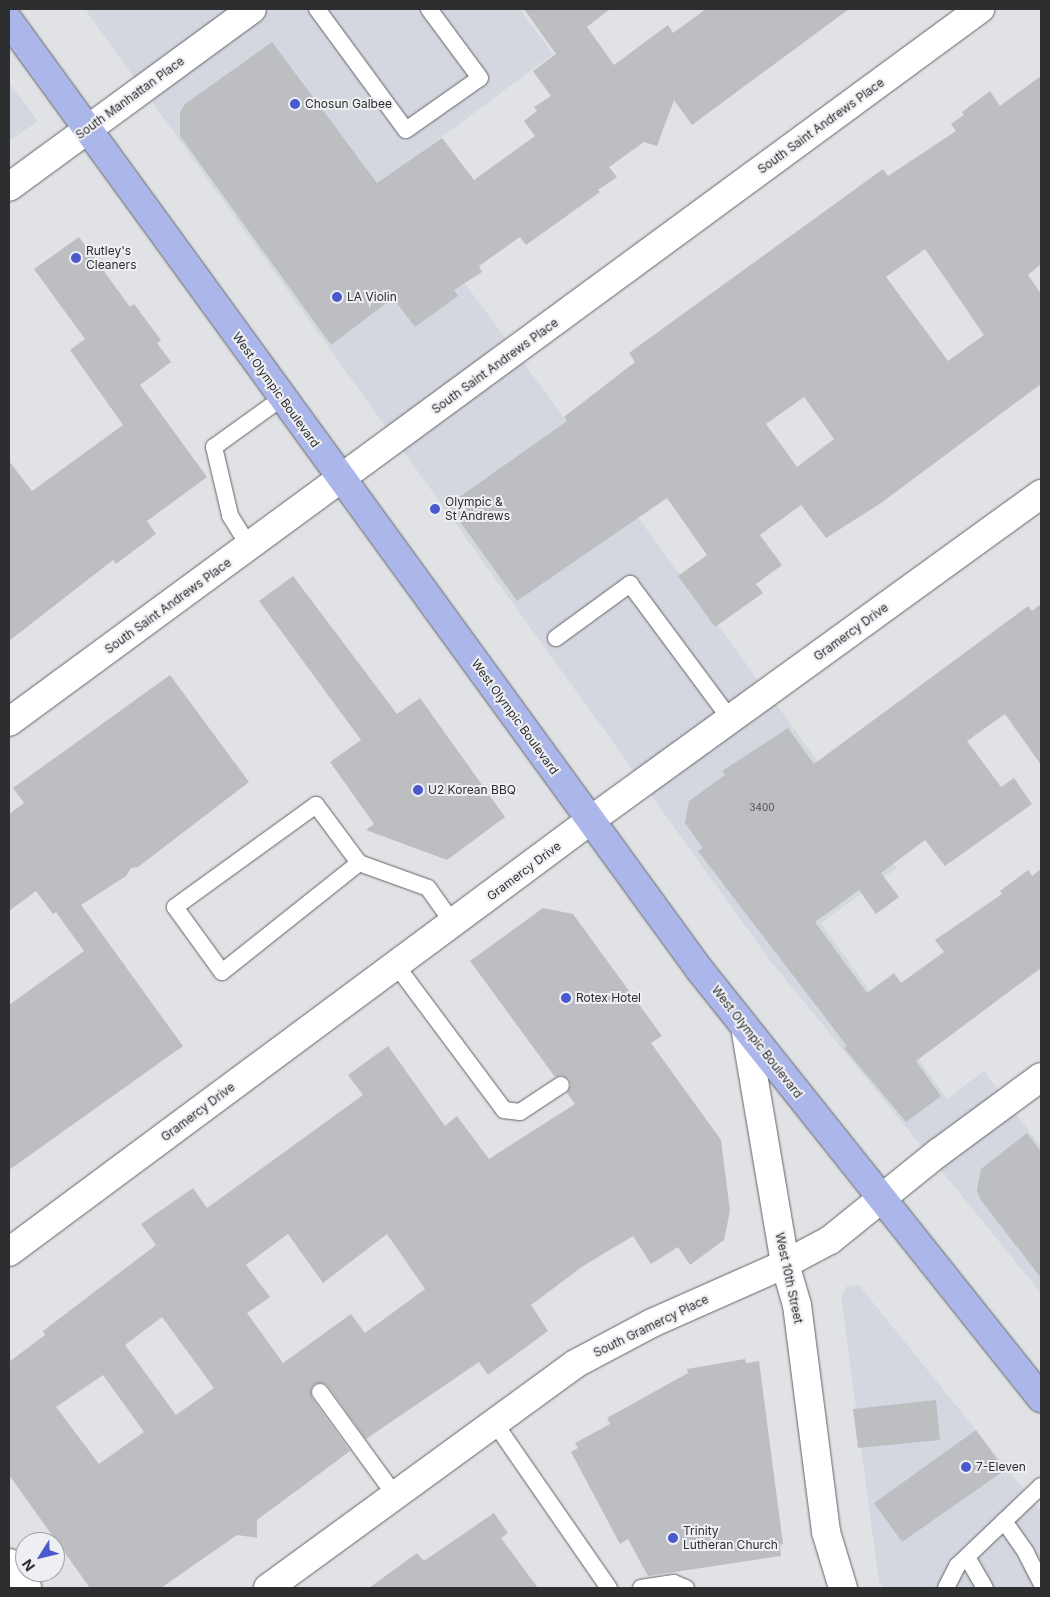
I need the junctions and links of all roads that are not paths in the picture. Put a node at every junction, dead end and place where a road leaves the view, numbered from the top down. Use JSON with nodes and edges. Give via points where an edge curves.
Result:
{"nodes":[{"id":1,"x":252,"y":9,"type":"edge"},
{"id":2,"x":317,"y":9,"type":"edge"},
{"id":3,"x":429,"y":9,"type":"edge"},
{"id":4,"x":980,"y":9,"type":"edge"},
{"id":5,"x":9,"y":21,"type":"edge"},
{"id":6,"x":87,"y":128,"type":"junction"},
{"id":7,"x":9,"y":187,"type":"edge"},
{"id":8,"x":282,"y":398,"type":"junction"},
{"id":9,"x":341,"y":479,"type":"junction"},
{"id":10,"x":1041,"y":494,"type":"edge"},
{"id":11,"x":249,"y":546,"type":"junction"},
{"id":12,"x":556,"y":638,"type":"dead end"},
{"id":13,"x":731,"y":720,"type":"junction"},
{"id":14,"x":9,"y":722,"type":"edge"},
{"id":15,"x":592,"y":820,"type":"junction"},
{"id":16,"x":359,"y":863,"type":"junction"},
{"id":17,"x":453,"y":923,"type":"junction"},
{"id":18,"x":396,"y":965,"type":"junction"},
{"id":19,"x":745,"y":1027,"type":"junction"},
{"id":20,"x":1041,"y":1077,"type":"edge"},
{"id":21,"x":560,"y":1085,"type":"dead end"},
{"id":22,"x":882,"y":1200,"type":"junction"},
{"id":23,"x":9,"y":1252,"type":"edge"},
{"id":24,"x":785,"y":1264,"type":"junction"},
{"id":25,"x":320,"y":1392,"type":"dead end"},
{"id":26,"x":1041,"y":1398,"type":"edge"},
{"id":27,"x":494,"y":1422,"type":"junction"},
{"id":28,"x":1041,"y":1486,"type":"edge"},
{"id":29,"x":394,"y":1494,"type":"junction"},
{"id":30,"x":1004,"y":1522,"type":"junction"},
{"id":31,"x":967,"y":1557,"type":"junction"},
{"id":32,"x":9,"y":1563,"type":"edge"},
{"id":33,"x":1041,"y":1582,"type":"edge"},
{"id":34,"x":680,"y":1586,"type":"edge"},
{"id":35,"x":27,"y":1588,"type":"edge"},
{"id":36,"x":268,"y":1588,"type":"edge"},
{"id":37,"x":610,"y":1588,"type":"edge"},
{"id":38,"x":641,"y":1588,"type":"edge"},
{"id":39,"x":843,"y":1588,"type":"edge"},
{"id":40,"x":946,"y":1588,"type":"edge"},
{"id":41,"x":985,"y":1588,"type":"edge"}],
"edges":[{"from":1,"to":6,"type":"street","name":"South Manhattan Place"},
{"from":2,"to":3,"type":"lane","via":[[406,130],[480,78]]},
{"from":4,"to":9,"type":"street","name":"South Saint Andrews Place"},
{"from":5,"to":6,"type":"main road","name":"West Olympic Boulevard"},
{"from":6,"to":7,"type":"street","name":"South Manhattan Place"},
{"from":6,"to":8,"type":"main road","name":"West Olympic Boulevard"},
{"from":8,"to":9,"type":"main road","name":"West Olympic Boulevard"},
{"from":8,"to":11,"type":"lane","via":[[214,447],[230,515]]},
{"from":9,"to":11,"type":"street","name":"South Saint Andrews Place"},
{"from":9,"to":15,"type":"main road","name":"West Olympic Boulevard"},
{"from":10,"to":13,"type":"street","name":"Gramercy Drive"},
{"from":11,"to":14,"type":"street","name":"South Saint Andrews Place"},
{"from":12,"to":13,"type":"lane","via":[[630,584]]},
{"from":13,"to":15,"type":"street","name":"Gramercy Drive"},
{"from":15,"to":17,"type":"street","name":"Gramercy Drive"},
{"from":15,"to":19,"type":"main road","name":"West Olympic Boulevard"},
{"from":16,"to":16,"type":"lane","via":[[316,805],[175,907],[222,972]]},
{"from":16,"to":17,"type":"lane","via":[[428,888]]},
{"from":17,"to":18,"type":"street","name":"Gramercy Drive"},
{"from":18,"to":21,"type":"lane","via":[[504,1110],[520,1112]]},
{"from":18,"to":23,"type":"street","name":"Gramercy Drive"},
{"from":19,"to":22,"type":"main road","name":"West Olympic Boulevard"},
{"from":19,"to":24,"type":"street","name":"West 10th Street"},
{"from":20,"to":22,"type":"street","name":"South Gramercy Place","via":[[938,1153]]},
{"from":22,"to":24,"type":"street","name":"South Gramercy Place","via":[[830,1240]]},
{"from":22,"to":26,"type":"main road","name":"West Olympic Boulevard"},
{"from":24,"to":27,"type":"street","name":"South Gramercy Place","via":[[652,1323],[575,1364]]},
{"from":24,"to":39,"type":"street","name":"West 10th Street","via":[[796,1305],[826,1532]]},
{"from":25,"to":29,"type":"lane"},
{"from":27,"to":29,"type":"street","name":"South Gramercy Place"},
{"from":27,"to":37,"type":"lane"},
{"from":28,"to":30,"type":"lane"},
{"from":29,"to":36,"type":"street","name":"South Gramercy Place"},
{"from":30,"to":31,"type":"lane"},
{"from":30,"to":33,"type":"lane","via":[[1026,1552]]},
{"from":31,"to":40,"type":"lane","via":[[957,1566]]},
{"from":31,"to":41,"type":"lane"},
{"from":32,"to":35,"type":"street"},
{"from":34,"to":38,"type":"lane"}]}
